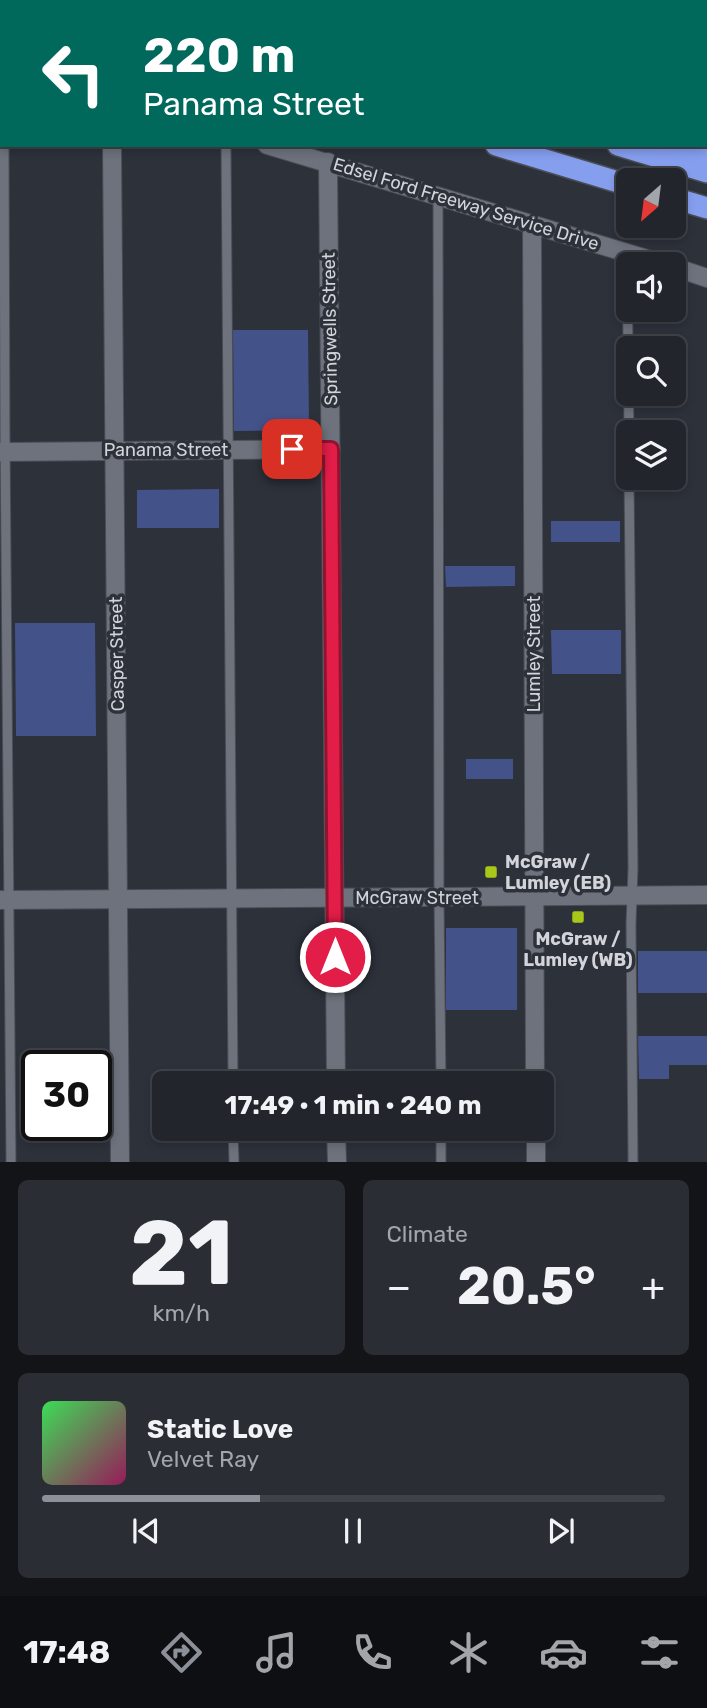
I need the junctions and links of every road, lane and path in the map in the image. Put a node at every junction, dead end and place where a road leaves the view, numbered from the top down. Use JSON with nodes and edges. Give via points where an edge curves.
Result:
{"nodes":[{"id":1,"x":4,"y":147,"type":"edge"},
{"id":2,"x":112,"y":147,"type":"edge"},
{"id":3,"x":226,"y":147,"type":"edge"},
{"id":4,"x":274,"y":147,"type":"edge"},
{"id":5,"x":503,"y":147,"type":"edge"},
{"id":6,"x":625,"y":147,"type":"edge"},
{"id":7,"x":675,"y":147,"type":"edge"},
{"id":8,"x":707,"y":155,"type":"edge"},
{"id":9,"x":328,"y":162,"type":"junction"},
{"id":10,"x":707,"y":172,"type":"edge"},
{"id":11,"x":616,"y":181,"type":"edge"},
{"id":12,"x":438,"y":196,"type":"junction"},
{"id":13,"x":532,"y":225,"type":"junction"},
{"id":14,"x":624,"y":252,"type":"edge"},
{"id":15,"x":686,"y":271,"type":"edge"},
{"id":16,"x":707,"y":278,"type":"edge"},
{"id":17,"x":628,"y":322,"type":"edge"},
{"id":18,"x":629,"y":420,"type":"edge"},
{"id":19,"x":331,"y":449,"type":"junction"},
{"id":20,"x":228,"y":450,"type":"junction"},
{"id":21,"x":115,"y":451,"type":"junction"},
{"id":22,"x":2,"y":452,"type":"edge"},
{"id":23,"x":629,"y":490,"type":"edge"},
{"id":24,"x":707,"y":895,"type":"edge"},
{"id":25,"x":632,"y":896,"type":"junction"},
{"id":26,"x":439,"y":897,"type":"junction"},
{"id":27,"x":535,"y":897,"type":"junction"},
{"id":28,"x":335,"y":898,"type":"junction"},
{"id":29,"x":231,"y":899,"type":"junction"},
{"id":30,"x":5,"y":900,"type":"edge"},
{"id":31,"x":118,"y":900,"type":"junction"},
{"id":32,"x":233,"y":1071,"type":"edge"},
{"id":33,"x":336,"y":1071,"type":"edge"},
{"id":34,"x":441,"y":1071,"type":"edge"},
{"id":35,"x":536,"y":1071,"type":"edge"},
{"id":36,"x":233,"y":1141,"type":"edge"},
{"id":37,"x":336,"y":1141,"type":"edge"},
{"id":38,"x":441,"y":1141,"type":"edge"},
{"id":39,"x":536,"y":1141,"type":"edge"},
{"id":40,"x":11,"y":1162,"type":"edge"},
{"id":41,"x":120,"y":1162,"type":"edge"},
{"id":42,"x":234,"y":1162,"type":"edge"},
{"id":43,"x":337,"y":1162,"type":"edge"},
{"id":44,"x":441,"y":1162,"type":"edge"},
{"id":45,"x":536,"y":1162,"type":"edge"},
{"id":46,"x":633,"y":1162,"type":"edge"}],
"edges":[{"from":1,"to":22,"type":"lane"},
{"from":2,"to":21,"type":"street","name":"Casper Street"},
{"from":3,"to":20,"type":"lane"},
{"from":4,"to":9,"type":"street","name":"Edsel Ford Freeway Service Drive"},
{"from":5,"to":11,"type":"highway"},
{"from":6,"to":10,"type":"highway"},
{"from":7,"to":8,"type":"highway"},
{"from":9,"to":12,"type":"street","name":"Edsel Ford Freeway Service Drive"},
{"from":9,"to":19,"type":"street","name":"Springwells Street"},
{"from":12,"to":13,"type":"street","name":"Edsel Ford Freeway Service Drive"},
{"from":12,"to":26,"type":"lane"},
{"from":13,"to":14,"type":"street","name":"Edsel Ford Freeway Service Drive"},
{"from":13,"to":27,"type":"street","name":"Lumley Street"},
{"from":15,"to":16,"type":"street"},
{"from":17,"to":18,"type":"lane"},
{"from":19,"to":20,"type":"street","name":"Panama Street"},
{"from":19,"to":28,"type":"street","name":"Springwells Street"},
{"from":20,"to":21,"type":"street","name":"Panama Street"},
{"from":20,"to":29,"type":"lane"},
{"from":21,"to":22,"type":"street","name":"Panama Street"},
{"from":21,"to":31,"type":"street","name":"Casper Street"},
{"from":22,"to":30,"type":"lane"},
{"from":23,"to":25,"type":"lane"},
{"from":24,"to":25,"type":"street","name":"McGraw Street"},
{"from":25,"to":27,"type":"street","name":"McGraw Street"},
{"from":25,"to":46,"type":"lane"},
{"from":26,"to":27,"type":"street","name":"McGraw Street"},
{"from":26,"to":28,"type":"street","name":"McGraw Street"},
{"from":26,"to":34,"type":"lane"},
{"from":27,"to":35,"type":"street","name":"Lumley Street"},
{"from":28,"to":29,"type":"street","name":"McGraw Street"},
{"from":28,"to":33,"type":"street","name":"Springwells Street"},
{"from":29,"to":31,"type":"street","name":"McGraw Street"},
{"from":29,"to":32,"type":"lane"},
{"from":30,"to":31,"type":"street","name":"McGraw Street"},
{"from":30,"to":40,"type":"lane"},
{"from":31,"to":41,"type":"street","name":"Casper Street"},
{"from":36,"to":42,"type":"lane"},
{"from":37,"to":43,"type":"street"},
{"from":38,"to":44,"type":"lane"},
{"from":39,"to":45,"type":"street"}]}
